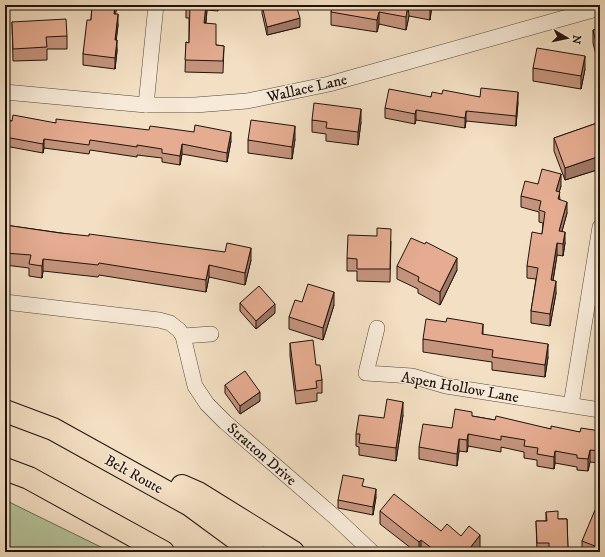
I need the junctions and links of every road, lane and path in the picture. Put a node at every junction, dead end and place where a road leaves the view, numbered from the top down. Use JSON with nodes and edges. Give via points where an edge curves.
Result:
{"nodes":[{"id":1,"x":156,"y":5,"type":"edge"},
{"id":2,"x":600,"y":8,"type":"edge"},
{"id":3,"x":5,"y":92,"type":"edge"},
{"id":4,"x":146,"y":104,"type":"junction"},
{"id":5,"x":600,"y":227,"type":"edge"},
{"id":6,"x":5,"y":302,"type":"edge"},
{"id":7,"x":377,"y":328,"type":"dead end"},
{"id":8,"x":211,"y":334,"type":"dead end"},
{"id":9,"x":183,"y":336,"type":"junction"},
{"id":10,"x":572,"y":405,"type":"junction"},
{"id":11,"x":600,"y":410,"type":"edge"},
{"id":12,"x":5,"y":411,"type":"edge"},
{"id":13,"x":53,"y":430,"type":"junction"},
{"id":14,"x":5,"y":469,"type":"edge"},
{"id":15,"x":163,"y":552,"type":"edge"},
{"id":16,"x":254,"y":552,"type":"edge"},
{"id":17,"x":293,"y":552,"type":"edge"},
{"id":18,"x":372,"y":552,"type":"edge"}],
"edges":[{"from":1,"to":4,"type":"street"},
{"from":2,"to":4,"type":"street","name":"Wallace Lane","via":[[299,91],[221,104]]},
{"from":3,"to":4,"type":"street","name":"Wallace Lane"},
{"from":5,"to":10,"type":"street"},
{"from":6,"to":9,"type":"street","via":[[159,320],[175,326]]},
{"from":7,"to":10,"type":"street","name":"Aspen Hollow Lane","via":[[366,373],[412,376],[446,386]]},
{"from":8,"to":9,"type":"street"},
{"from":9,"to":18,"type":"street","name":"Stratton Drive","via":[[195,386],[207,404]]},
{"from":10,"to":11,"type":"street","name":"Aspen Hollow Lane"},
{"from":12,"to":13,"type":"highway","name":"Belt Route"},
{"from":13,"to":16,"type":"highway","name":"Belt Route","via":[[190,505]]},
{"from":13,"to":17,"type":"highway","via":[[198,493]]},
{"from":14,"to":15,"type":"highway","via":[[29,478]]}]}
